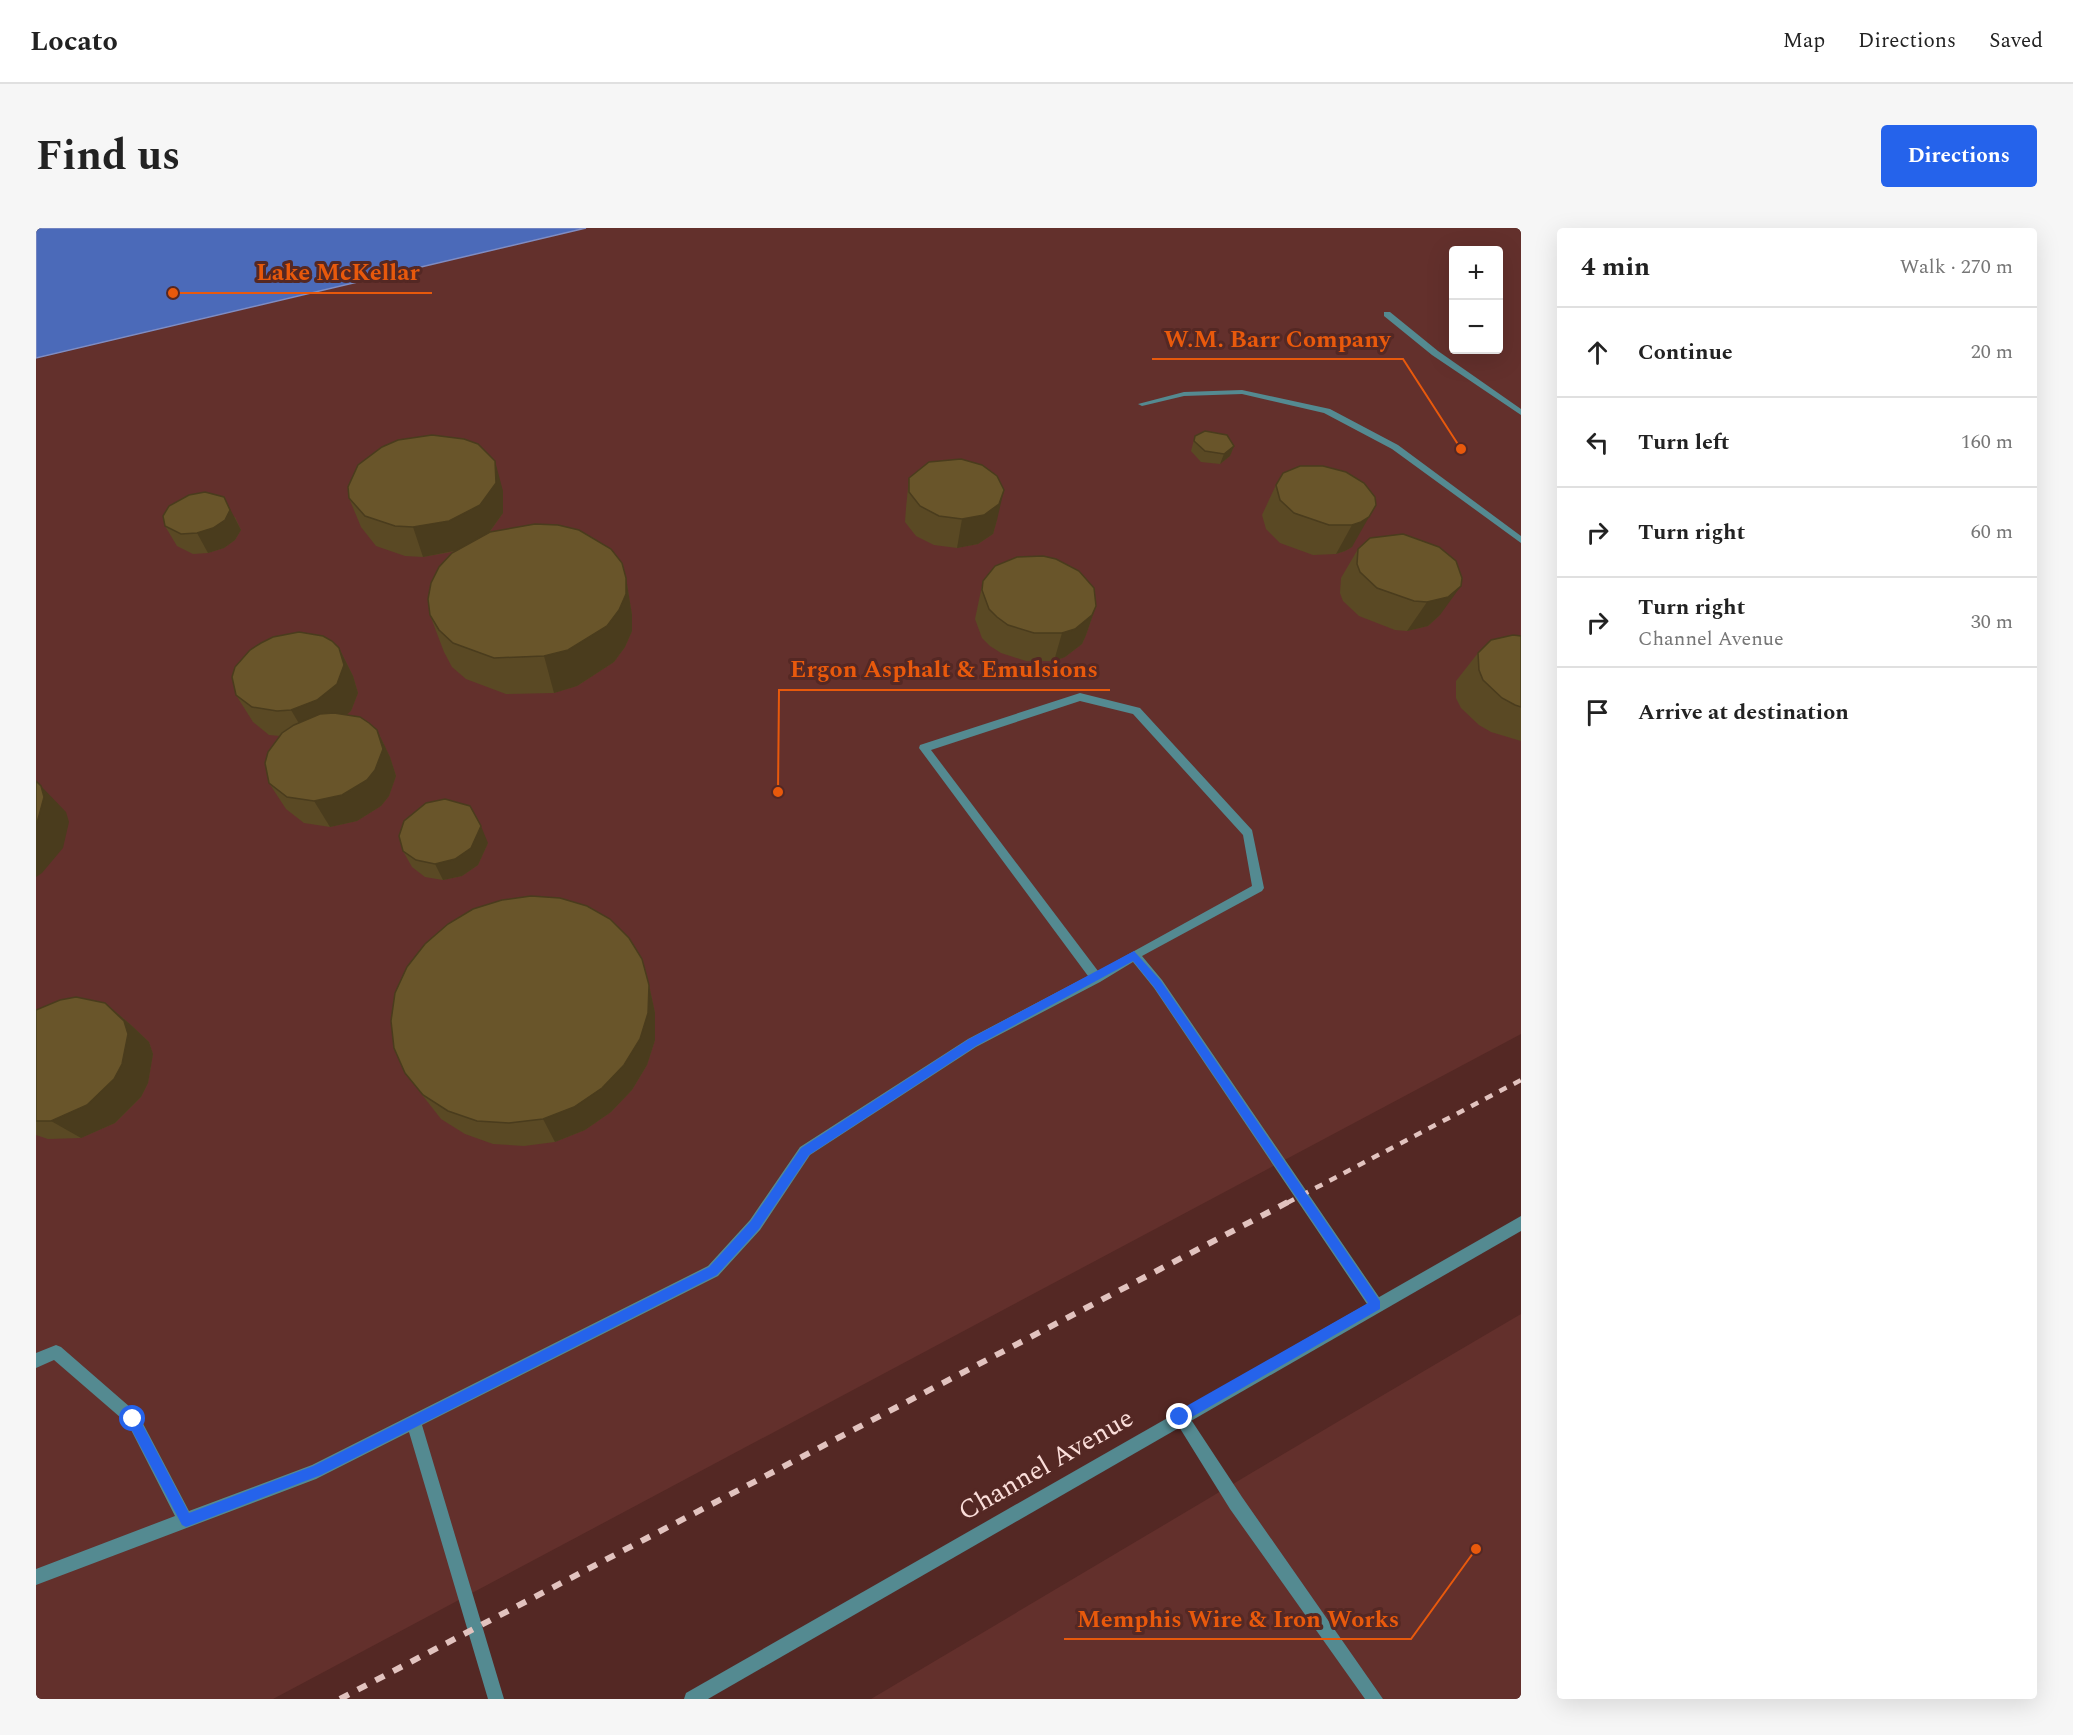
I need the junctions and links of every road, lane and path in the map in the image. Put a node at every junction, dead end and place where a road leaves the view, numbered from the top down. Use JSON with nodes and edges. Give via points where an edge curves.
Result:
{"nodes":[{"id":1,"x":1387,"y":314,"type":"dead end"},
{"id":2,"x":1142,"y":404,"type":"dead end"},
{"id":3,"x":1521,"y":413,"type":"edge"},
{"id":4,"x":1521,"y":540,"type":"edge"},
{"id":5,"x":1134,"y":955,"type":"junction"},
{"id":6,"x":1096,"y":978,"type":"junction"},
{"id":7,"x":1521,"y":1223,"type":"edge"},
{"id":8,"x":1376,"y":1305,"type":"junction"},
{"id":9,"x":36,"y":1361,"type":"edge"},
{"id":10,"x":1180,"y":1417,"type":"junction"},
{"id":11,"x":414,"y":1423,"type":"junction"},
{"id":12,"x":186,"y":1521,"type":"junction"},
{"id":13,"x":36,"y":1577,"type":"edge"},
{"id":14,"x":496,"y":1699,"type":"edge"},
{"id":15,"x":692,"y":1699,"type":"edge"},
{"id":16,"x":1375,"y":1699,"type":"edge"}],
"edges":[{"from":1,"to":3,"type":"street"},
{"from":2,"to":4,"type":"street","via":[[1184,394],[1242,392],[1327,411],[1395,447]]},
{"from":5,"to":6,"type":"street"},
{"from":5,"to":6,"type":"street","via":[[1258,888],[1248,833],[1136,711],[1080,697],[924,748]]},
{"from":5,"to":8,"type":"street","via":[[1158,984]]},
{"from":6,"to":11,"type":"street","via":[[972,1043],[805,1151],[755,1225],[713,1271]]},
{"from":7,"to":8,"type":"street","name":"Channel Avenue"},
{"from":8,"to":10,"type":"street","name":"Channel Avenue"},
{"from":9,"to":12,"type":"street","via":[[56,1352],[133,1419]]},
{"from":10,"to":15,"type":"street","name":"Channel Avenue"},
{"from":10,"to":16,"type":"street"},
{"from":11,"to":12,"type":"street","via":[[316,1471]]},
{"from":11,"to":14,"type":"street"},
{"from":12,"to":13,"type":"street"}]}
